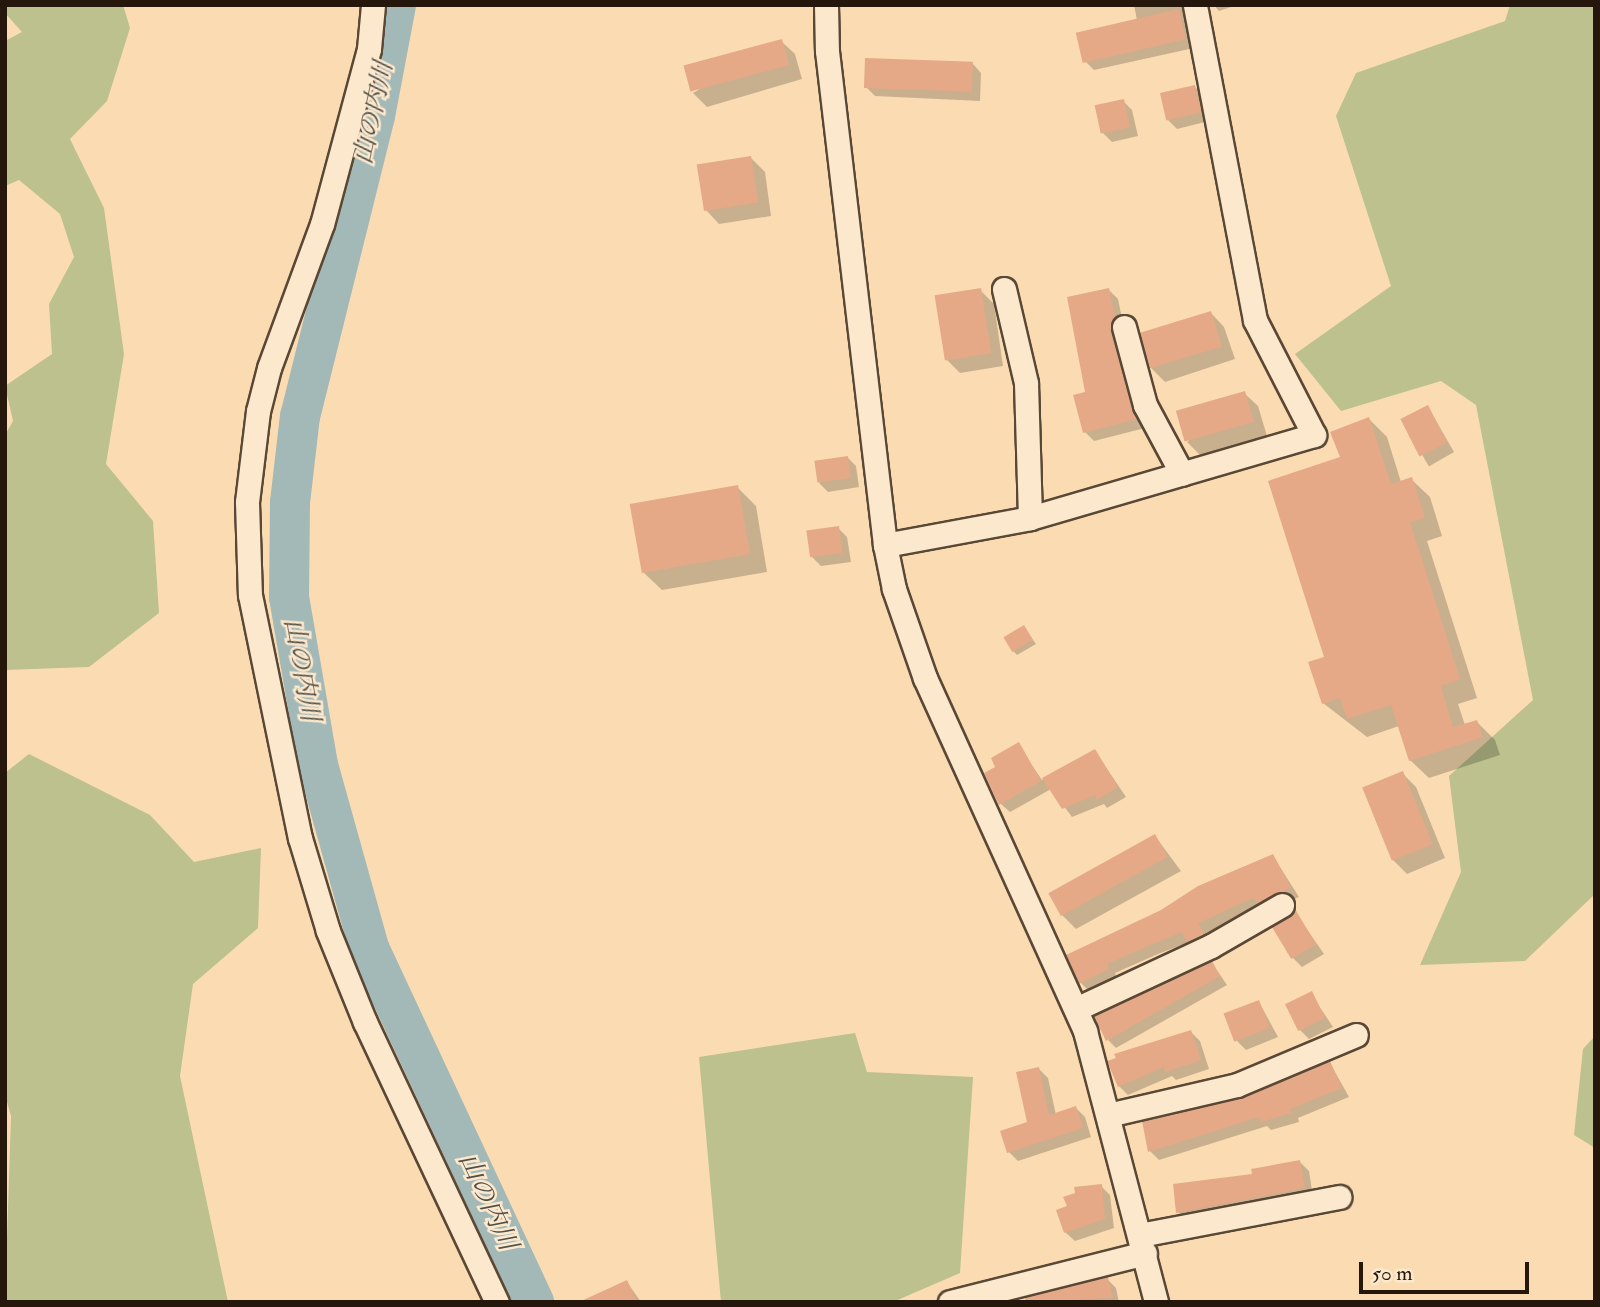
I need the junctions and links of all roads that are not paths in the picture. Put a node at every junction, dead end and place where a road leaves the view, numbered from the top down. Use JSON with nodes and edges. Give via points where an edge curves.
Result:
{"nodes":[{"id":1,"x":373,"y":5,"type":"edge"},
{"id":2,"x":826,"y":5,"type":"edge"},
{"id":3,"x":1195,"y":5,"type":"edge"},
{"id":4,"x":1004,"y":289,"type":"dead end"},
{"id":5,"x":1124,"y":327,"type":"dead end"},
{"id":6,"x":1182,"y":474,"type":"junction"},
{"id":7,"x":1030,"y":518,"type":"junction"},
{"id":8,"x":884,"y":545,"type":"junction"},
{"id":9,"x":1282,"y":905,"type":"dead end"},
{"id":10,"x":1076,"y":1009,"type":"junction"},
{"id":11,"x":1356,"y":1035,"type":"dead end"},
{"id":12,"x":1108,"y":1115,"type":"junction"},
{"id":13,"x":1339,"y":1197,"type":"dead end"},
{"id":14,"x":1142,"y":1244,"type":"junction"},
{"id":15,"x":497,"y":1302,"type":"edge"},
{"id":16,"x":950,"y":1302,"type":"edge"},
{"id":17,"x":1156,"y":1302,"type":"edge"}],
"edges":[{"from":1,"to":15,"type":"street","via":[[369,49],[322,224],[269,368],[258,411],[247,502],[250,595],[300,838],[328,931],[365,1022]]},
{"from":2,"to":8,"type":"street","via":[[827,51]]},
{"from":3,"to":6,"type":"street","via":[[1255,320],[1314,435]]},
{"from":4,"to":7,"type":"street","via":[[1026,383]]},
{"from":5,"to":6,"type":"street","via":[[1145,405]]},
{"from":6,"to":7,"type":"street"},
{"from":7,"to":8,"type":"street"},
{"from":8,"to":10,"type":"street","via":[[906,629],[925,678]]},
{"from":9,"to":10,"type":"street","via":[[1211,946]]},
{"from":10,"to":12,"type":"street"},
{"from":11,"to":12,"type":"street","via":[[1237,1085]]},
{"from":12,"to":14,"type":"street"},
{"from":13,"to":14,"type":"street"},
{"from":14,"to":16,"type":"street"},
{"from":14,"to":17,"type":"street"}]}
